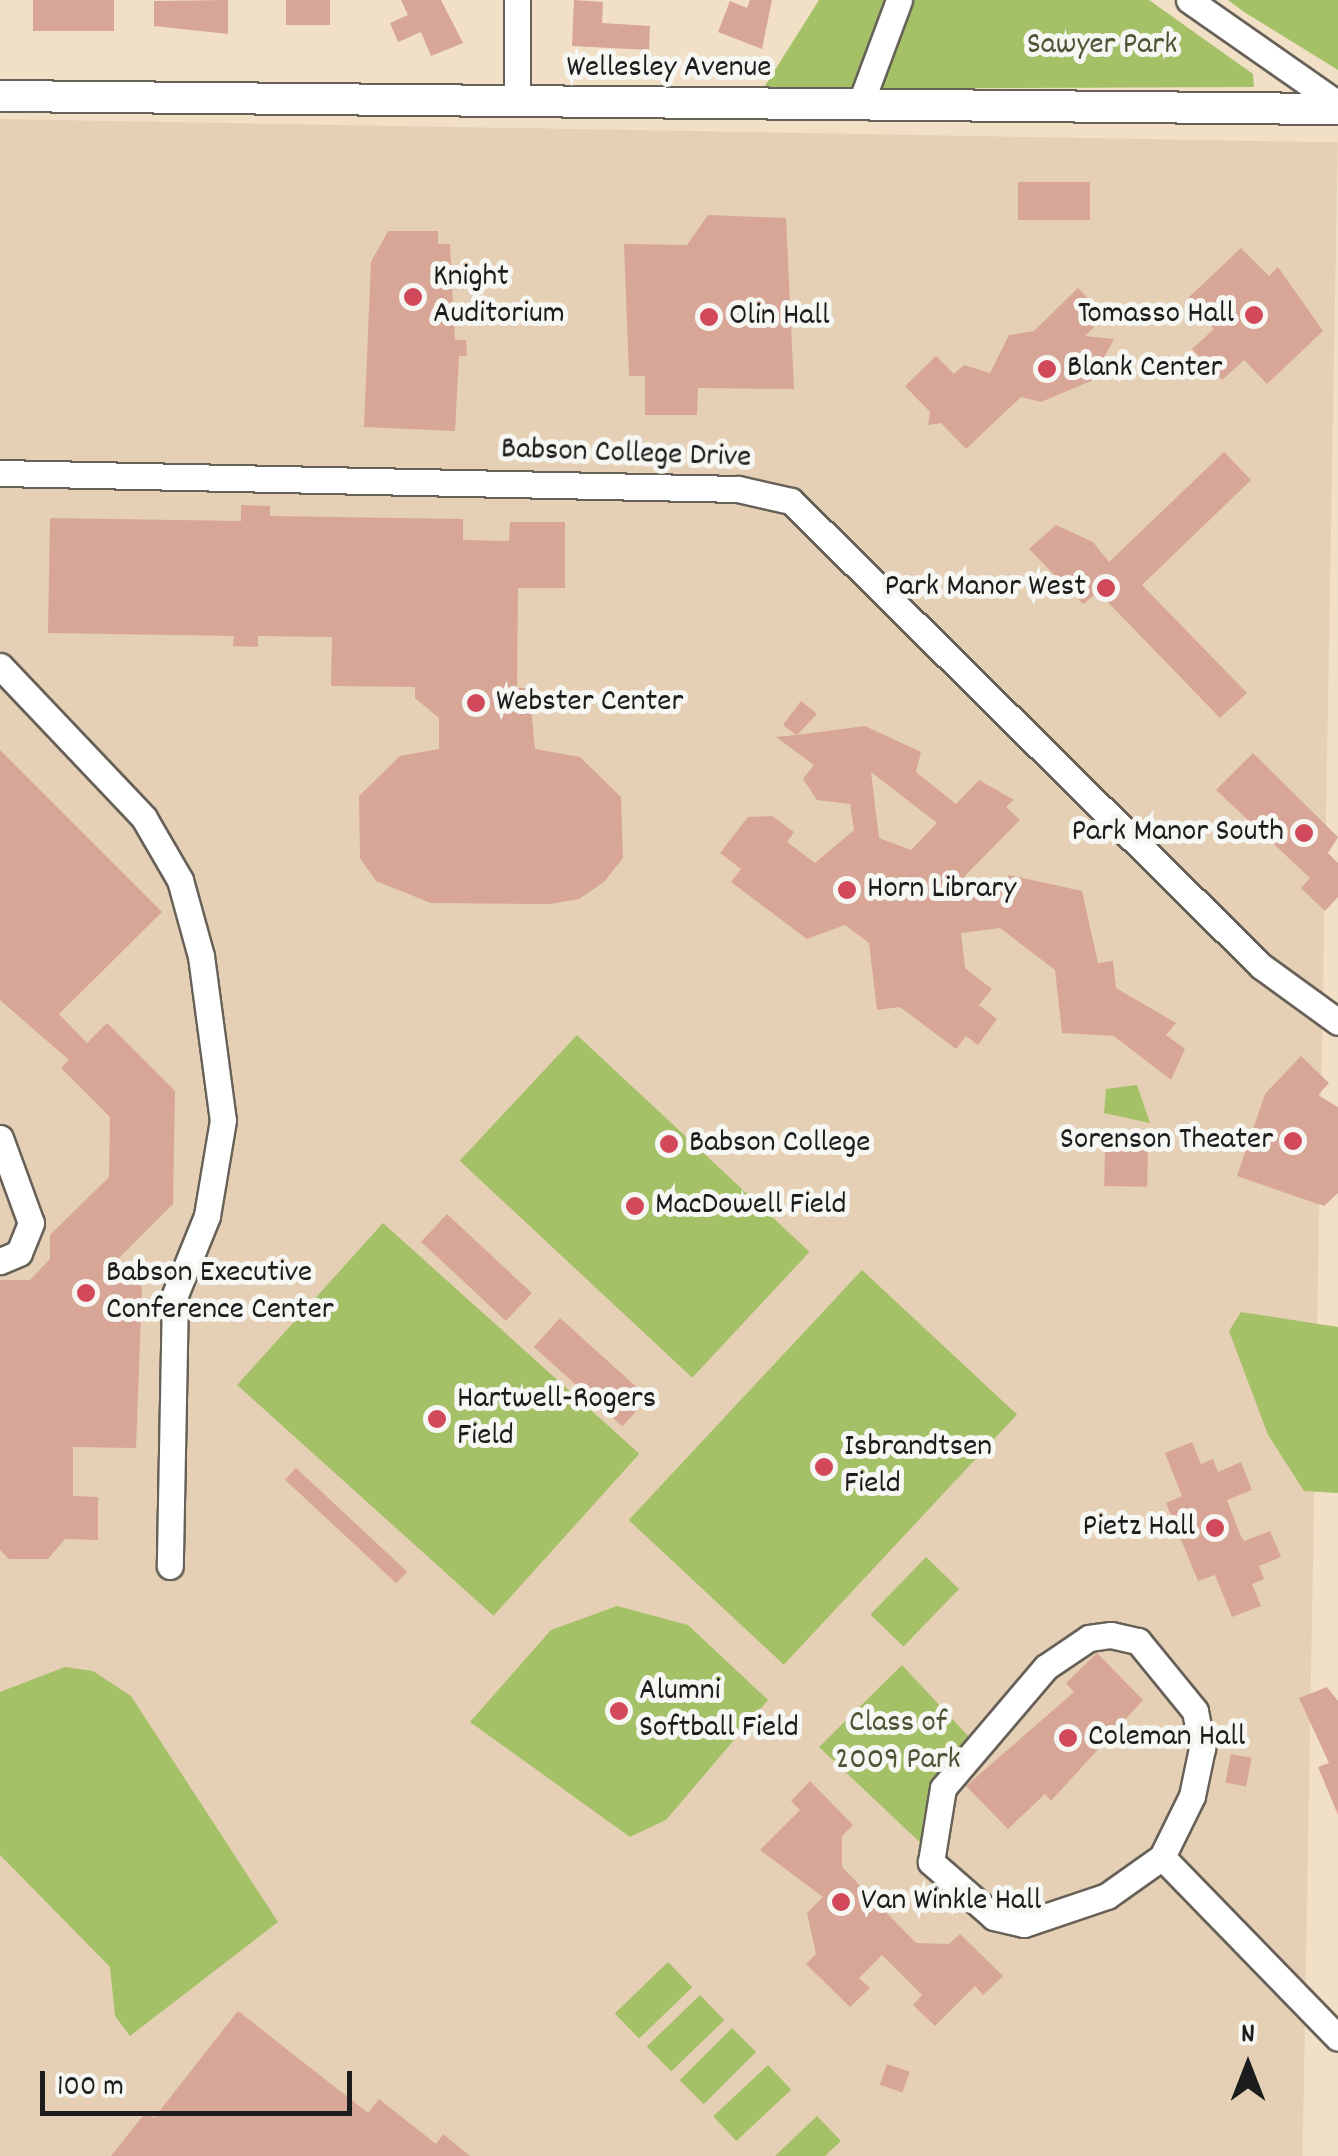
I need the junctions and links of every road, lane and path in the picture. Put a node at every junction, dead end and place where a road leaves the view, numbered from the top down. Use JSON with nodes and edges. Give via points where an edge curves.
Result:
{"nodes":[{"id":1,"x":517,"y":0,"type":"edge"},
{"id":2,"x":899,"y":0,"type":"edge"},
{"id":3,"x":1189,"y":0,"type":"edge"},
{"id":4,"x":0,"y":96,"type":"edge"},
{"id":5,"x":517,"y":102,"type":"junction"},
{"id":6,"x":860,"y":105,"type":"junction"},
{"id":7,"x":1338,"y":106,"type":"edge"},
{"id":8,"x":0,"y":473,"type":"edge"},
{"id":9,"x":0,"y":666,"type":"edge"},
{"id":10,"x":1338,"y":1022,"type":"edge"},
{"id":11,"x":0,"y":1138,"type":"edge"},
{"id":12,"x":0,"y":1261,"type":"edge"},
{"id":13,"x":170,"y":1566,"type":"dead end"},
{"id":14,"x":1162,"y":1856,"type":"junction"},
{"id":15,"x":1338,"y":2038,"type":"edge"}],
"edges":[{"from":1,"to":5,"type":"street"},
{"from":2,"to":6,"type":"street"},
{"from":3,"to":7,"type":"street"},
{"from":4,"to":5,"type":"main road","name":"Wellesley Avenue"},
{"from":5,"to":6,"type":"main road","name":"Wellesley Avenue"},
{"from":6,"to":7,"type":"main road","name":"Wellesley Avenue"},
{"from":8,"to":10,"type":"street","name":"Babson College Drive","via":[[724,488],[791,501],[1261,966]]},
{"from":9,"to":13,"type":"street","via":[[144,818],[180,880],[201,956],[222,1120],[207,1216],[175,1295]]},
{"from":11,"to":12,"type":"street","via":[[31,1223],[19,1254]]},
{"from":14,"to":14,"type":"street","via":[[1198,1776],[1195,1711],[1138,1641],[1110,1635],[1089,1638],[1046,1667],[978,1739],[943,1788],[931,1862],[994,1918],[1024,1924],[1094,1902]]},
{"from":14,"to":15,"type":"street"}]}
